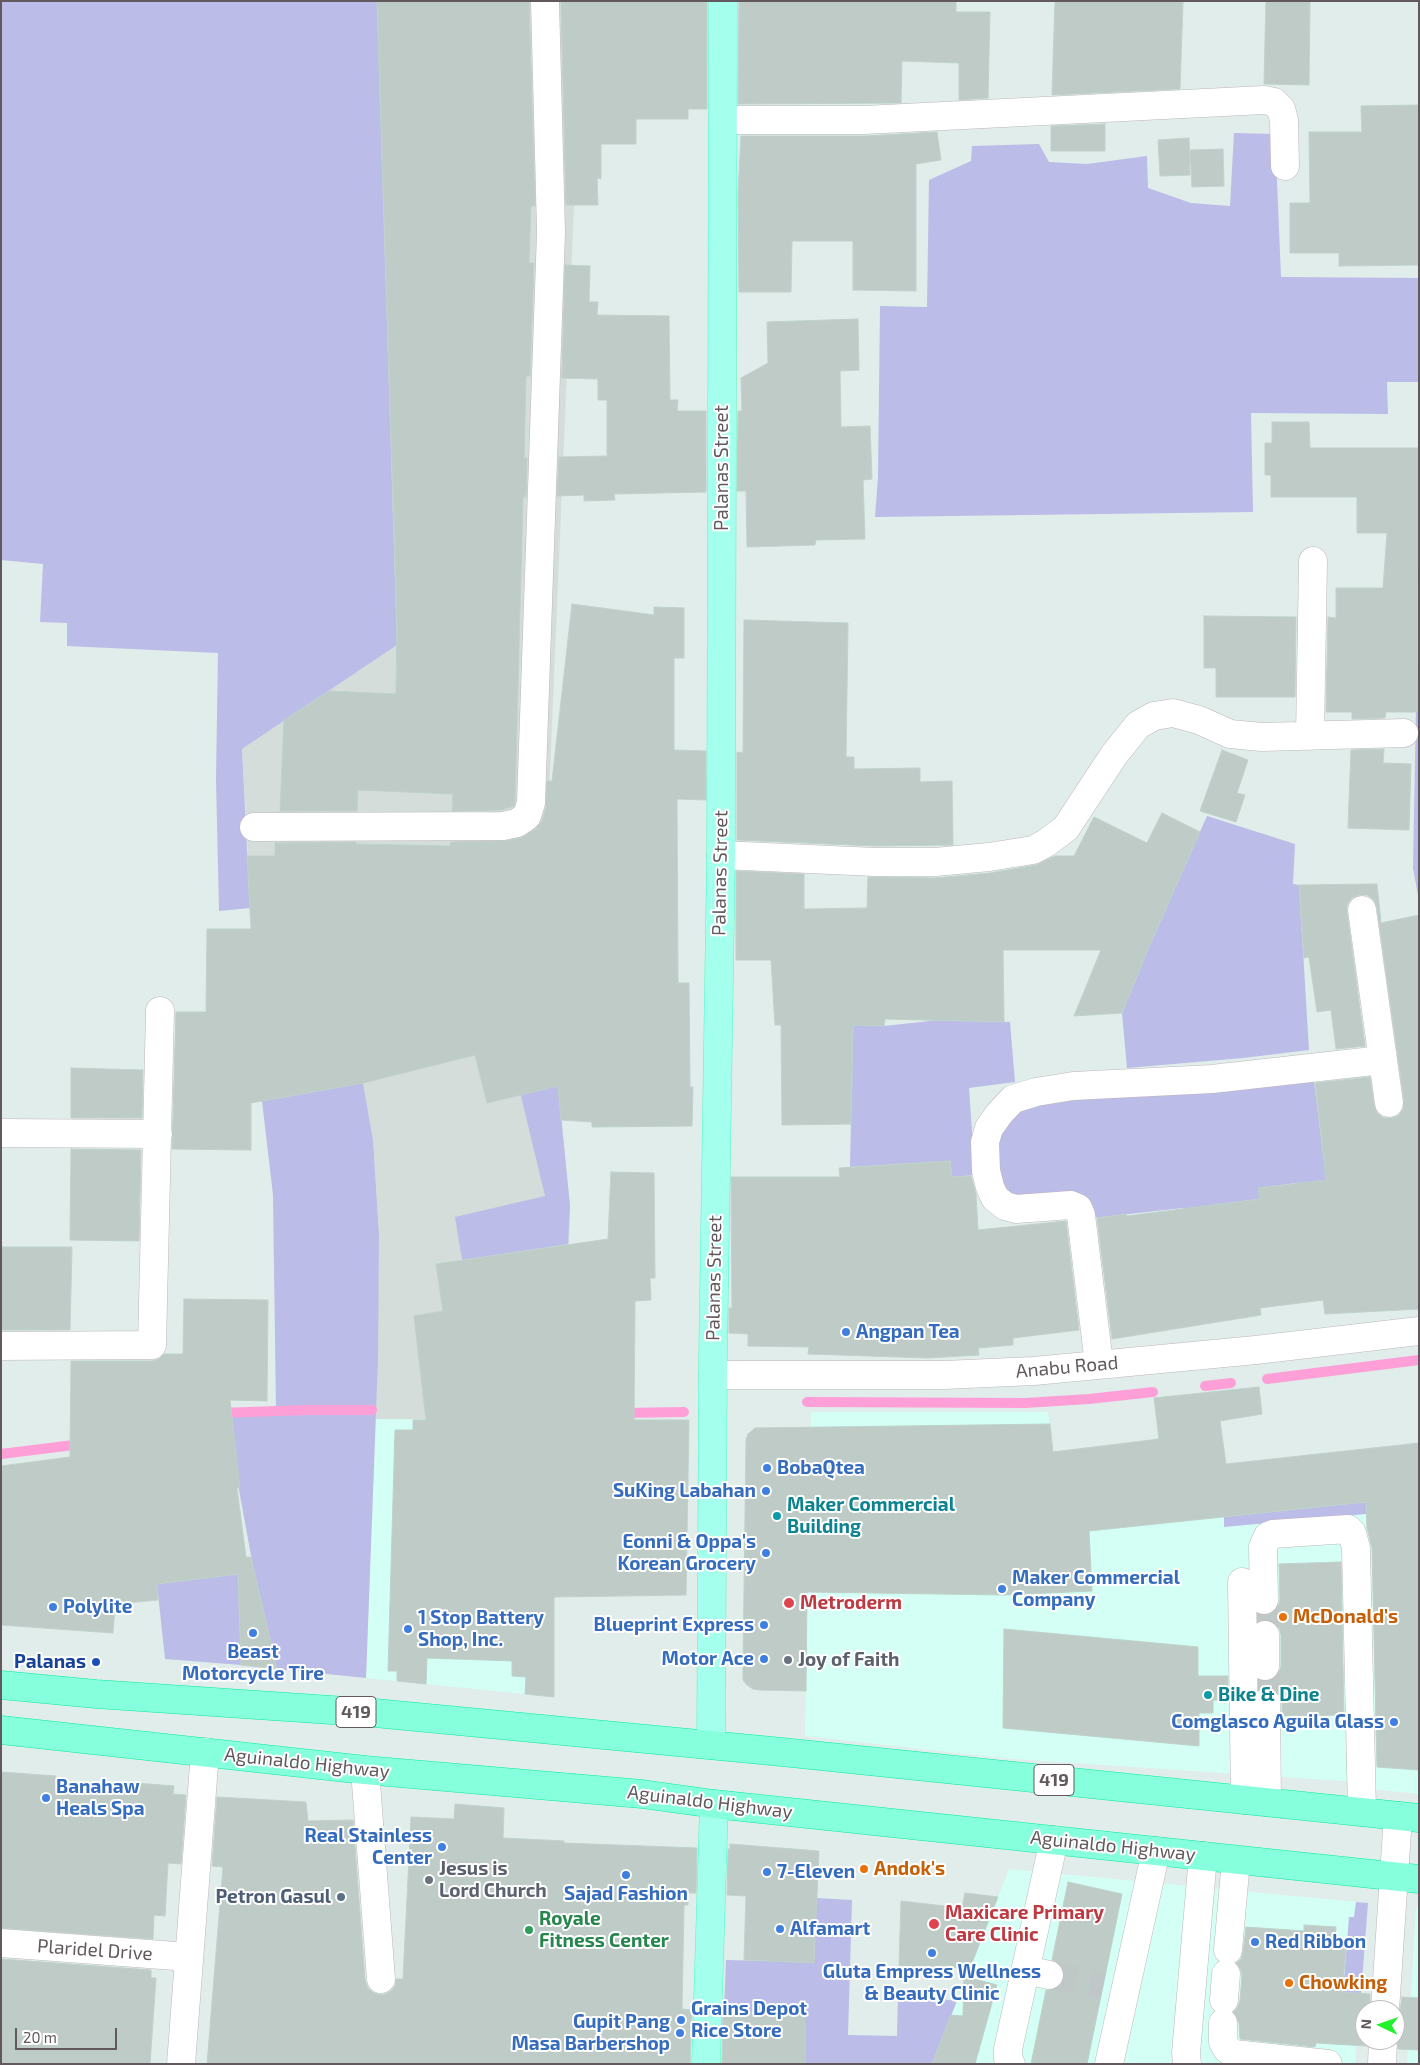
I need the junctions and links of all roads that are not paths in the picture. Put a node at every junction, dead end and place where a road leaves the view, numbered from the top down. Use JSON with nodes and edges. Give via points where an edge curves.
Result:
{"nodes":[{"id":1,"x":545,"y":1,"type":"edge"},
{"id":2,"x":723,"y":1,"type":"edge"},
{"id":3,"x":723,"y":120,"type":"junction"},
{"id":4,"x":1285,"y":166,"type":"dead end"},
{"id":5,"x":1313,"y":561,"type":"dead end"},
{"id":6,"x":1404,"y":733,"type":"dead end"},
{"id":7,"x":1310,"y":736,"type":"junction"},
{"id":8,"x":254,"y":827,"type":"dead end"},
{"id":9,"x":721,"y":856,"type":"junction"},
{"id":10,"x":1362,"y":910,"type":"dead end"},
{"id":11,"x":160,"y":1011,"type":"dead end"},
{"id":12,"x":1382,"y":1060,"type":"junction"},
{"id":13,"x":1389,"y":1103,"type":"dead end"},
{"id":14,"x":1,"y":1133,"type":"edge"},
{"id":15,"x":158,"y":1134,"type":"junction"},
{"id":16,"x":1419,"y":1331,"type":"edge"},
{"id":17,"x":1,"y":1346,"type":"edge"},
{"id":18,"x":1099,"y":1364,"type":"junction"},
{"id":19,"x":713,"y":1375,"type":"junction"},
{"id":20,"x":1242,"y":1582,"type":"dead end"},
{"id":21,"x":1264,"y":1600,"type":"tunnel mouth"},
{"id":22,"x":1265,"y":1635,"type":"tunnel mouth"},
{"id":23,"x":1265,"y":1666,"type":"tunnel mouth"},
{"id":24,"x":1,"y":1685,"type":"edge"},
{"id":25,"x":1266,"y":1702,"type":"tunnel mouth"},
{"id":26,"x":1,"y":1730,"type":"edge"},
{"id":27,"x":711,"y":1745,"type":"junction"},
{"id":28,"x":205,"y":1752,"type":"junction"},
{"id":29,"x":365,"y":1770,"type":"junction"},
{"id":30,"x":1256,"y":1801,"type":"junction"},
{"id":31,"x":714,"y":1804,"type":"junction"},
{"id":32,"x":1362,"y":1812,"type":"junction"},
{"id":33,"x":1408,"y":1817,"type":"edge"},
{"id":34,"x":1054,"y":1840,"type":"junction"},
{"id":35,"x":1156,"y":1851,"type":"junction"},
{"id":36,"x":1203,"y":1856,"type":"junction"},
{"id":37,"x":1236,"y":1860,"type":"junction"},
{"id":38,"x":1406,"y":1877,"type":"edge"},
{"id":39,"x":1,"y":1942,"type":"edge"},
{"id":40,"x":189,"y":1957,"type":"junction"},
{"id":41,"x":381,"y":1979,"type":"dead end"},
{"id":42,"x":1387,"y":2000,"type":"edge"},
{"id":43,"x":1383,"y":2050,"type":"edge"},
{"id":44,"x":181,"y":2064,"type":"edge"},
{"id":45,"x":706,"y":2064,"type":"edge"},
{"id":46,"x":1011,"y":2064,"type":"edge"},
{"id":47,"x":1109,"y":2064,"type":"edge"},
{"id":48,"x":1188,"y":2064,"type":"edge"},
{"id":49,"x":1328,"y":2064,"type":"edge"},
{"id":50,"x":1382,"y":2064,"type":"edge"}],
"edges":[{"from":1,"to":8,"type":"street","via":[[551,232],[531,803],[527,816],[517,823],[503,826]]},
{"from":2,"to":3,"type":"main road","name":"Palanas Street"},
{"from":3,"to":4,"type":"street","via":[[864,120],[1264,100],[1281,108]]},
{"from":3,"to":9,"type":"main road","name":"Palanas Street"},
{"from":5,"to":7,"type":"street"},
{"from":6,"to":7,"type":"street"},
{"from":7,"to":9,"type":"street","via":[[1230,734],[1173,713],[1154,716],[1138,725],[1114,755],[1066,828],[1033,850],[935,862]]},
{"from":9,"to":19,"type":"main road","name":"Palanas Street"},
{"from":10,"to":12,"type":"street"},
{"from":11,"to":15,"type":"street"},
{"from":12,"to":13,"type":"street"},
{"from":12,"to":18,"type":"street","via":[[1212,1079],[1073,1086],[1036,1092],[1013,1100],[999,1114],[989,1128],[985,1142],[986,1172],[995,1198],[1016,1209],[1071,1205],[1078,1208],[1081,1215]]},
{"from":14,"to":15,"type":"street"},
{"from":15,"to":17,"type":"street","via":[[152,1345]]},
{"from":16,"to":18,"type":"street","name":"Anabu Road","via":[[1283,1348]]},
{"from":18,"to":19,"type":"street","name":"Anabu Road","via":[[944,1375]]},
{"from":19,"to":27,"type":"main road","name":"Palanas Street"},
{"from":20,"to":30,"type":"street"},
{"from":21,"to":32,"type":"street","via":[[1264,1540],[1274,1534],[1348,1529],[1352,1534],[1356,1548]]},
{"from":22,"to":23,"type":"street"},
{"from":24,"to":27,"type":"highway","number":"419","via":[[375,1713]]},
{"from":25,"to":30,"type":"street"},
{"from":26,"to":28,"type":"highway","name":"Aguinaldo Highway"},
{"from":27,"to":30,"type":"highway","number":"419"},
{"from":28,"to":29,"type":"highway","name":"Aguinaldo Highway"},
{"from":28,"to":40,"type":"street"},
{"from":29,"to":31,"type":"highway","name":"Aguinaldo Highway","via":[[642,1794]]},
{"from":29,"to":41,"type":"street"},
{"from":30,"to":32,"type":"highway","number":"419"},
{"from":31,"to":34,"type":"highway","name":"Aguinaldo Highway"},
{"from":31,"to":45,"type":"main road"},
{"from":32,"to":33,"type":"highway","number":"419"},
{"from":33,"to":38,"type":"street"},
{"from":34,"to":35,"type":"highway","name":"Aguinaldo Highway"},
{"from":34,"to":46,"type":"street","via":[[1037,1972],[1008,2049]]},
{"from":35,"to":36,"type":"highway","name":"Aguinaldo Highway"},
{"from":35,"to":47,"type":"street","via":[[1114,1988]]},
{"from":36,"to":37,"type":"highway","name":"Aguinaldo Highway"},
{"from":36,"to":48,"type":"street","via":[[1186,2053]]},
{"from":37,"to":38,"type":"highway","name":"Aguinaldo Highway"},
{"from":37,"to":49,"type":"street","via":[[1223,2042],[1234,2054]]},
{"from":38,"to":42,"type":"street"},
{"from":39,"to":40,"type":"street","name":"Plaridel Drive"},
{"from":40,"to":44,"type":"street"},
{"from":43,"to":50,"type":"street"}]}
